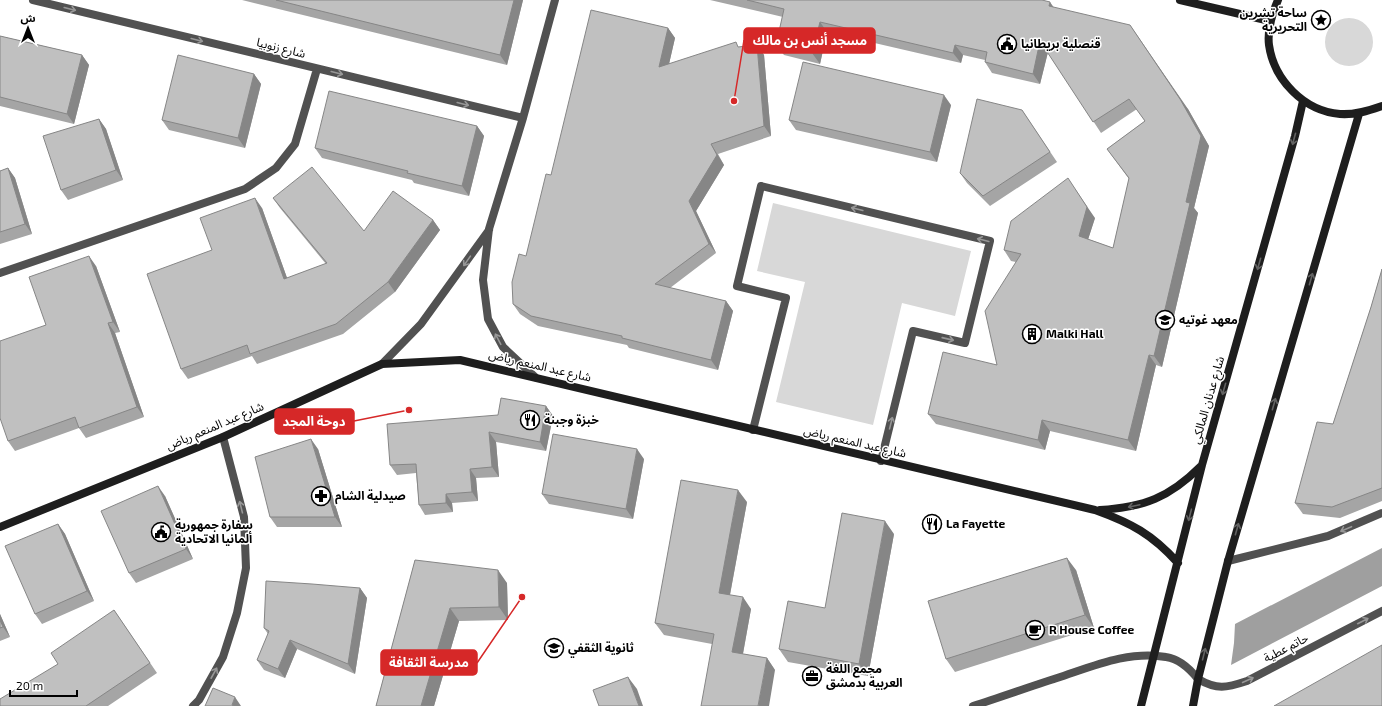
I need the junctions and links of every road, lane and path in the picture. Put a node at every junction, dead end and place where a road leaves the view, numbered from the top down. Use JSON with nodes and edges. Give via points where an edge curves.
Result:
{"nodes":[{"id":1,"x":32,"y":0,"type":"edge"},
{"id":2,"x":555,"y":0,"type":"edge"},
{"id":3,"x":1180,"y":0,"type":"edge"},
{"id":4,"x":1278,"y":0,"type":"edge"},
{"id":5,"x":1270,"y":21,"type":"junction"},
{"id":6,"x":318,"y":69,"type":"junction"},
{"id":7,"x":1303,"y":101,"type":"junction"},
{"id":8,"x":1382,"y":106,"type":"edge"},
{"id":9,"x":1359,"y":114,"type":"junction"},
{"id":10,"x":523,"y":118,"type":"junction"},
{"id":11,"x":489,"y":229,"type":"junction"},
{"id":12,"x":0,"y":273,"type":"edge"},
{"id":13,"x":382,"y":364,"type":"junction"},
{"id":14,"x":535,"y":377,"type":"junction"},
{"id":15,"x":754,"y":430,"type":"junction"},
{"id":16,"x":223,"y":437,"type":"junction"},
{"id":17,"x":881,"y":461,"type":"junction"},
{"id":18,"x":1202,"y":465,"type":"junction"},
{"id":19,"x":1095,"y":510,"type":"junction"},
{"id":20,"x":1382,"y":513,"type":"edge"},
{"id":21,"x":0,"y":527,"type":"edge"},
{"id":22,"x":1228,"y":561,"type":"junction"},
{"id":23,"x":1178,"y":563,"type":"junction"},
{"id":24,"x":1382,"y":612,"type":"edge"},
{"id":25,"x":1155,"y":656,"type":"junction"},
{"id":26,"x":1198,"y":679,"type":"junction"},
{"id":27,"x":194,"y":706,"type":"edge"},
{"id":28,"x":973,"y":706,"type":"edge"},
{"id":29,"x":1141,"y":706,"type":"edge"},
{"id":30,"x":1193,"y":706,"type":"edge"}],
"edges":[{"from":1,"to":6,"type":"street","name":"شارع زنوبيا","one_way":true},
{"from":2,"to":10,"type":"street"},
{"from":3,"to":5,"type":"main road"},
{"from":4,"to":5,"type":"main road"},
{"from":5,"to":7,"type":"main road","via":[[1269,44],[1275,66],[1286,86]]},
{"from":6,"to":10,"type":"street","name":"شارع زنوبيا","one_way":true},
{"from":6,"to":12,"type":"street","via":[[295,144],[276,168],[245,189]]},
{"from":7,"to":9,"type":"main road","via":[[1321,110]]},
{"from":7,"to":18,"type":"main road","name":"شارع عدنان المالكي","one_way":true},
{"from":8,"to":9,"type":"main road"},
{"from":22,"to":9,"type":"main road","one_way":true},
{"from":10,"to":11,"type":"street"},
{"from":11,"to":13,"type":"street","one_way":true,"via":[[421,324]]},
{"from":14,"to":11,"type":"street","one_way":true,"via":[[503,347],[488,319],[483,280]]},
{"from":13,"to":14,"type":"main road","name":"شارع عبد المنعم رياض","via":[[460,360]]},
{"from":13,"to":16,"type":"main road","name":"شارع عبد المنعم رياض"},
{"from":14,"to":15,"type":"main road","name":"شارع عبد المنعم رياض"},
{"from":15,"to":17,"type":"main road","name":"شارع عبد المنعم رياض"},
{"from":17,"to":15,"type":"street","one_way":true,"via":[[913,331],[965,343],[990,241],[761,186],[737,286],[786,298]]},
{"from":16,"to":21,"type":"main road","name":"شارع عبد المنعم رياض"},
{"from":27,"to":16,"type":"street","one_way":true,"via":[[223,657],[238,613],[246,568],[244,516]]},
{"from":17,"to":19,"type":"main road","name":"شارع عبد المنعم رياض"},
{"from":18,"to":19,"type":"main road","name":"شارع عبد المنعم رياض","one_way":true,"via":[[1174,490],[1158,498],[1141,505]]},
{"from":18,"to":23,"type":"main road","name":"شارع عدنان المالكي","one_way":true},
{"from":19,"to":23,"type":"main road","name":"شارع عبد المنعم رياض","via":[[1138,528],[1166,549]]},
{"from":20,"to":22,"type":"street","one_way":true,"via":[[1328,536]]},
{"from":26,"to":22,"type":"main road","one_way":true},
{"from":23,"to":25,"type":"main road","name":"شارع عدنان المالكي"},
{"from":26,"to":24,"type":"street","name":"حاتم عطية","one_way":true,"via":[[1209,685],[1221,687],[1247,682]]},
{"from":25,"to":26,"type":"street","via":[[1179,661]]},
{"from":25,"to":28,"type":"street","via":[[1124,658],[1095,665]]},
{"from":25,"to":29,"type":"main road","name":"شارع عدنان المالكي"},
{"from":26,"to":30,"type":"main road"}]}
